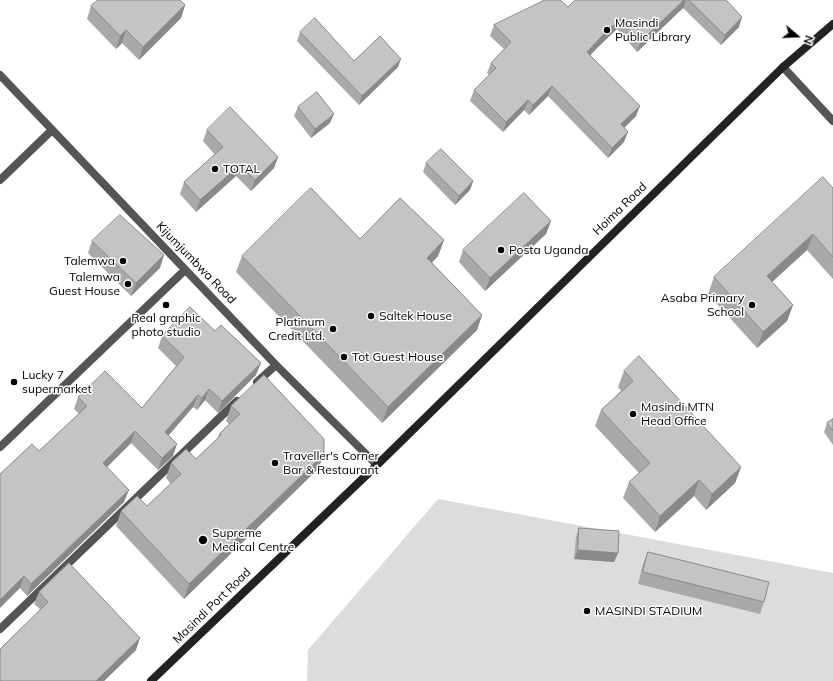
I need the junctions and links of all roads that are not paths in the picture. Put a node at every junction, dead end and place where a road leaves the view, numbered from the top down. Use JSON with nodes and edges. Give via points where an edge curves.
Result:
{"nodes":[{"id":1,"x":833,"y":24,"type":"edge"},
{"id":2,"x":783,"y":67,"type":"junction"},
{"id":3,"x":0,"y":75,"type":"edge"},
{"id":4,"x":833,"y":121,"type":"edge"},
{"id":5,"x":52,"y":130,"type":"junction"},
{"id":6,"x":0,"y":180,"type":"edge"},
{"id":7,"x":185,"y":270,"type":"junction"},
{"id":8,"x":276,"y":364,"type":"junction"},
{"id":9,"x":253,"y":387,"type":"edge"},
{"id":10,"x":241,"y":398,"type":"edge"},
{"id":11,"x":0,"y":447,"type":"edge"},
{"id":12,"x":377,"y":465,"type":"junction"},
{"id":13,"x":0,"y":629,"type":"edge"},
{"id":14,"x":150,"y":681,"type":"edge"}],
"edges":[{"from":1,"to":2,"type":"main road","name":"Hoima Road"},
{"from":2,"to":4,"type":"street"},
{"from":2,"to":12,"type":"main road","name":"Hoima Road"},
{"from":3,"to":5,"type":"street","name":"Kijumjumbwa Road"},
{"from":5,"to":6,"type":"street"},
{"from":5,"to":7,"type":"street","name":"Kijumjumbwa Road"},
{"from":7,"to":8,"type":"street","name":"Kijumjumbwa Road"},
{"from":7,"to":11,"type":"street"},
{"from":8,"to":9,"type":"street"},
{"from":8,"to":12,"type":"street","name":"Kijumjumbwa Road"},
{"from":10,"to":13,"type":"street"},
{"from":12,"to":14,"type":"main road","name":"Masindi Port Road"}]}
